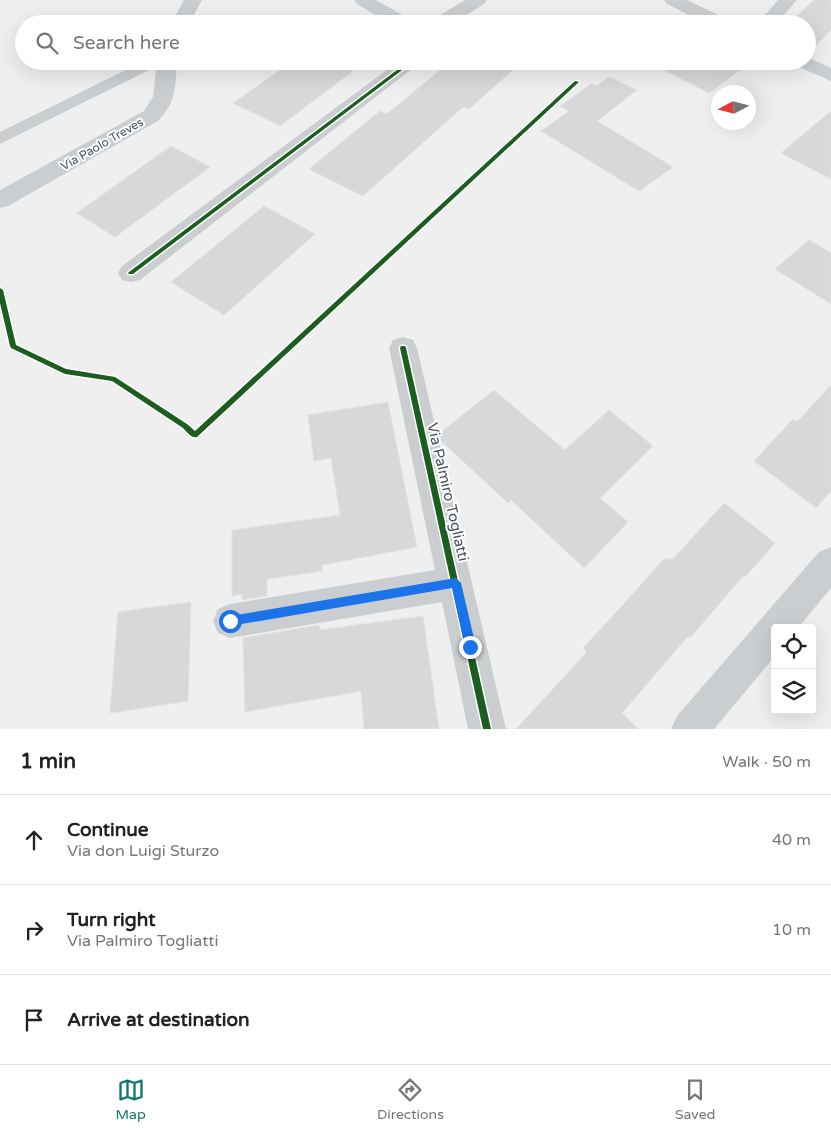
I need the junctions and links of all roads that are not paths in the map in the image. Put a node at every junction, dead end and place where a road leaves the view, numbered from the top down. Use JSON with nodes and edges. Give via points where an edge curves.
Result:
{"nodes":[{"id":1,"x":193,"y":0,"type":"edge"},
{"id":2,"x":362,"y":0,"type":"edge"},
{"id":3,"x":478,"y":0,"type":"edge"},
{"id":4,"x":673,"y":0,"type":"edge"},
{"id":5,"x":788,"y":0,"type":"edge"},
{"id":6,"x":185,"y":15,"type":"edge"},
{"id":7,"x":388,"y":15,"type":"edge"},
{"id":8,"x":454,"y":15,"type":"edge"},
{"id":9,"x":704,"y":15,"type":"edge"},
{"id":10,"x":774,"y":15,"type":"edge"},
{"id":11,"x":816,"y":68,"type":"edge"},
{"id":12,"x":138,"y":70,"type":"edge"},
{"id":13,"x":166,"y":70,"type":"edge"},
{"id":14,"x":400,"y":70,"type":"edge"},
{"id":15,"x":831,"y":75,"type":"edge"},
{"id":16,"x":0,"y":139,"type":"edge"},
{"id":17,"x":0,"y":200,"type":"edge"},
{"id":18,"x":131,"y":273,"type":"dead end"},
{"id":19,"x":403,"y":348,"type":"dead end"},
{"id":20,"x":831,"y":563,"type":"edge"},
{"id":21,"x":456,"y":583,"type":"junction"},
{"id":22,"x":230,"y":621,"type":"dead end"},
{"id":23,"x":779,"y":624,"type":"edge"},
{"id":24,"x":771,"y":634,"type":"edge"},
{"id":25,"x":487,"y":729,"type":"edge"},
{"id":26,"x":690,"y":729,"type":"edge"}],
"edges":[{"from":1,"to":6,"type":"street"},
{"from":2,"to":7,"type":"street"},
{"from":3,"to":8,"type":"street"},
{"from":4,"to":9,"type":"street"},
{"from":5,"to":10,"type":"street"},
{"from":11,"to":15,"type":"street"},
{"from":12,"to":16,"type":"lane"},
{"from":13,"to":17,"type":"street","name":"Via Paolo Treves","via":[[163,102],[154,113]]},
{"from":14,"to":18,"type":"street"},
{"from":19,"to":21,"type":"street","name":"Via Palmiro Togliatti"},
{"from":20,"to":23,"type":"street"},
{"from":21,"to":22,"type":"street"},
{"from":21,"to":25,"type":"street","name":"Via Palmiro Togliatti"},
{"from":24,"to":26,"type":"street"}]}
